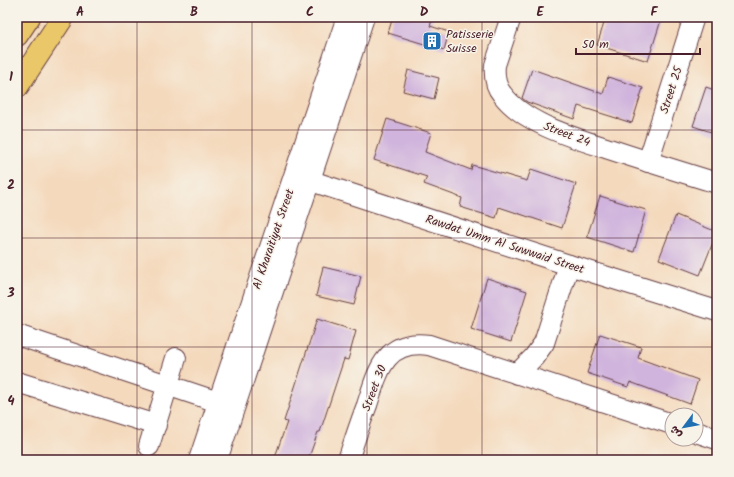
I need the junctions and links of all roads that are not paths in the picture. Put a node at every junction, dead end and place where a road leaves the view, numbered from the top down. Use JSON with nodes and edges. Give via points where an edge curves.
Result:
{"nodes":[{"id":1,"x":29,"y":17,"type":"edge"},
{"id":2,"x":63,"y":17,"type":"edge"},
{"id":3,"x":347,"y":17,"type":"edge"},
{"id":4,"x":364,"y":17,"type":"edge"},
{"id":5,"x":510,"y":17,"type":"edge"},
{"id":6,"x":694,"y":17,"type":"edge"},
{"id":7,"x":17,"y":35,"type":"edge"},
{"id":8,"x":17,"y":87,"type":"edge"},
{"id":9,"x":648,"y":162,"type":"junction"},
{"id":10,"x":302,"y":178,"type":"junction"},
{"id":11,"x":717,"y":183,"type":"edge"},
{"id":12,"x":570,"y":266,"type":"junction"},
{"id":13,"x":717,"y":311,"type":"edge"},
{"id":14,"x":17,"y":335,"type":"edge"},
{"id":15,"x":176,"y":358,"type":"dead end"},
{"id":16,"x":517,"y":374,"type":"junction"},
{"id":17,"x":17,"y":382,"type":"edge"},
{"id":18,"x":168,"y":385,"type":"junction"},
{"id":19,"x":218,"y":402,"type":"junction"},
{"id":20,"x":664,"y":421,"type":"edge"},
{"id":21,"x":156,"y":425,"type":"junction"},
{"id":22,"x":704,"y":435,"type":"edge"},
{"id":23,"x":717,"y":439,"type":"edge"},
{"id":24,"x":149,"y":446,"type":"dead end"},
{"id":25,"x":199,"y":460,"type":"edge"},
{"id":26,"x":217,"y":460,"type":"edge"},
{"id":27,"x":348,"y":460,"type":"edge"}],
"edges":[{"from":1,"to":7,"type":"main road"},
{"from":2,"to":8,"type":"main road"},
{"from":3,"to":10,"type":"street","name":"Al Kharaitiyat Street"},
{"from":4,"to":10,"type":"street","name":"Al Kharaitiyat Street"},
{"from":5,"to":9,"type":"street","name":"Street 24","via":[[494,65],[497,88],[507,100],[550,128]]},
{"from":6,"to":9,"type":"street","name":"Street 25"},
{"from":9,"to":11,"type":"street","name":"Street 24"},
{"from":10,"to":12,"type":"street","name":"Rawdat Umm Al Suwwaid Street"},
{"from":10,"to":19,"type":"street","name":"Al Kharaitiyat Street"},
{"from":10,"to":26,"type":"street","name":"Al Kharaitiyat Street"},
{"from":12,"to":13,"type":"street","name":"Rawdat Umm Al Suwwaid Street"},
{"from":12,"to":16,"type":"street","via":[[544,344]]},
{"from":14,"to":18,"type":"street"},
{"from":15,"to":18,"type":"street"},
{"from":16,"to":20,"type":"street","name":"Street 30"},
{"from":16,"to":27,"type":"street","name":"Street 30","via":[[429,345],[402,347],[387,357],[379,369]]},
{"from":17,"to":21,"type":"street"},
{"from":18,"to":19,"type":"street"},
{"from":18,"to":21,"type":"street"},
{"from":19,"to":25,"type":"street","name":"Al Kharaitiyat Street"},
{"from":21,"to":24,"type":"street"},
{"from":22,"to":23,"type":"street"}]}
